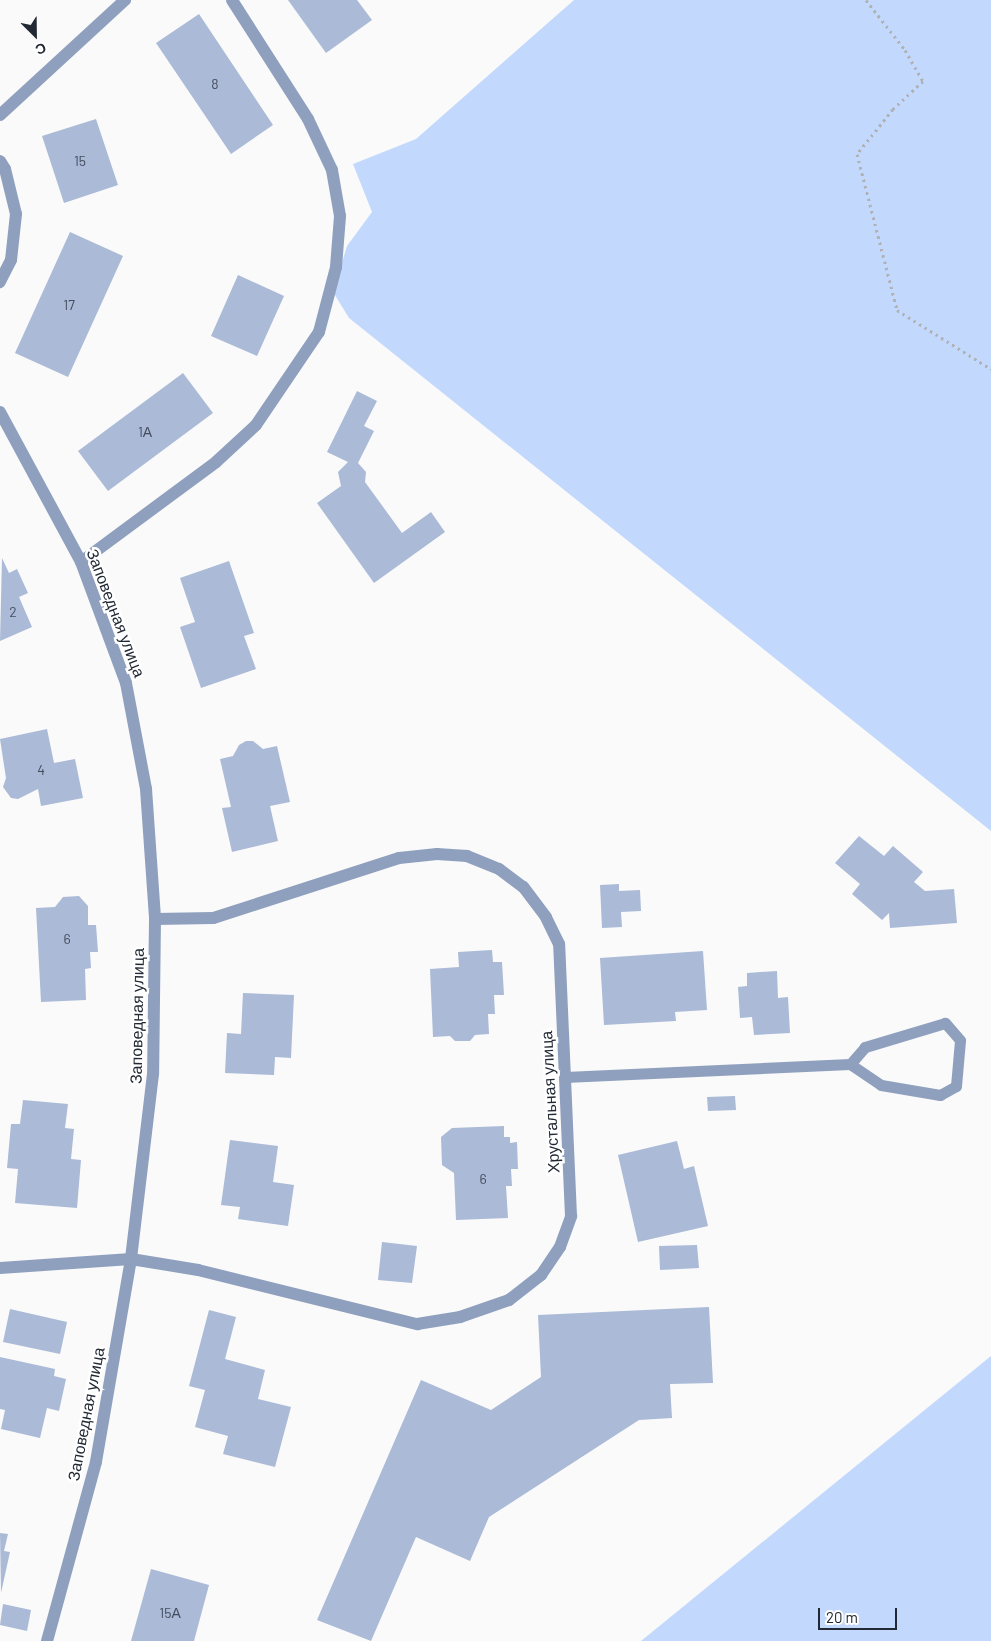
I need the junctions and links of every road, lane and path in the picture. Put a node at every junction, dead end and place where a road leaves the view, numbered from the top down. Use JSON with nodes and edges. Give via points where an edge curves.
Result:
{"nodes":[{"id":1,"x":125,"y":0,"type":"edge"},
{"id":2,"x":232,"y":0,"type":"edge"},
{"id":3,"x":866,"y":0,"type":"edge"},
{"id":4,"x":0,"y":115,"type":"edge"},
{"id":5,"x":0,"y":161,"type":"edge"},
{"id":6,"x":0,"y":282,"type":"edge"},
{"id":7,"x":991,"y":369,"type":"edge"},
{"id":8,"x":0,"y":412,"type":"edge"},
{"id":9,"x":81,"y":562,"type":"junction"},
{"id":10,"x":155,"y":919,"type":"junction"},
{"id":11,"x":850,"y":1064,"type":"junction"},
{"id":12,"x":565,"y":1077,"type":"junction"},
{"id":13,"x":131,"y":1259,"type":"junction"},
{"id":14,"x":0,"y":1268,"type":"edge"},
{"id":15,"x":47,"y":1641,"type":"edge"}],
"edges":[{"from":1,"to":4,"type":"street"},
{"from":2,"to":9,"type":"street","via":[[308,118],[332,170],[340,216],[336,267],[319,332],[256,425],[216,462]]},
{"from":3,"to":7,"type":"path","via":[[905,50],[923,81],[893,110],[857,154],[897,310]]},
{"from":5,"to":6,"type":"street","via":[[16,214],[11,260]]},
{"from":8,"to":9,"type":"street","name":"Заповедная улица"},
{"from":9,"to":10,"type":"street","name":"Заповедная улица","via":[[126,683],[146,789]]},
{"from":10,"to":12,"type":"street","name":"Хрустальная улица","via":[[213,918],[399,858],[437,854],[467,856],[499,869],[523,887],[546,917],[559,944]]},
{"from":10,"to":13,"type":"street","name":"Заповедная улица","via":[[153,1074]]},
{"from":11,"to":11,"type":"lane","via":[[881,1085],[940,1095],[956,1086],[960,1040],[945,1023],[865,1047]]},
{"from":11,"to":12,"type":"lane"},
{"from":12,"to":13,"type":"street","name":"Хрустальная улица","via":[[571,1216],[560,1247],[541,1275],[509,1300],[460,1317],[417,1324],[198,1270]]},
{"from":13,"to":14,"type":"street","name":"Хрустальная улица"},
{"from":13,"to":15,"type":"street","name":"Заповедная улица","via":[[96,1462]]}]}
